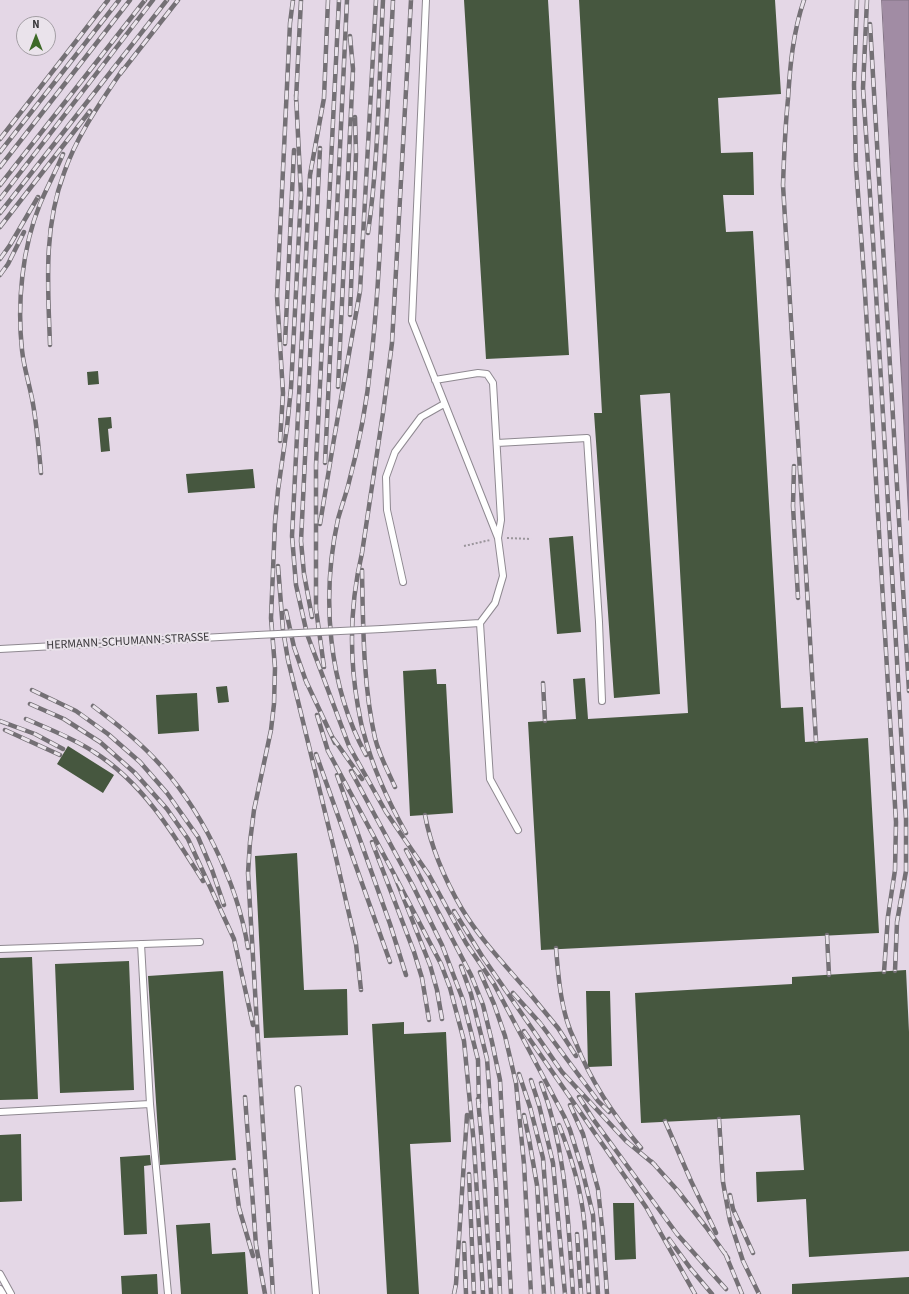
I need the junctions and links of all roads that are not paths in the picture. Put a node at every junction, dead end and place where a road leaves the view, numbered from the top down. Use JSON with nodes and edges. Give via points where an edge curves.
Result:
{"nodes":[{"id":1,"x":426,"y":0,"type":"edge"},
{"id":2,"x":435,"y":380,"type":"junction"},
{"id":3,"x":444,"y":404,"type":"junction"},
{"id":4,"x":497,"y":443,"type":"junction"},
{"id":5,"x":498,"y":538,"type":"junction"},
{"id":6,"x":403,"y":582,"type":"dead end"},
{"id":7,"x":480,"y":623,"type":"junction"},
{"id":8,"x":0,"y":649,"type":"edge"},
{"id":9,"x":602,"y":701,"type":"dead end"},
{"id":10,"x":518,"y":830,"type":"dead end"},
{"id":11,"x":200,"y":942,"type":"dead end"},
{"id":12,"x":141,"y":944,"type":"junction"},
{"id":13,"x":0,"y":949,"type":"edge"},
{"id":14,"x":298,"y":1088,"type":"dead end"},
{"id":15,"x":150,"y":1104,"type":"junction"},
{"id":16,"x":0,"y":1112,"type":"edge"},
{"id":17,"x":0,"y":1274,"type":"edge"},
{"id":18,"x":0,"y":1289,"type":"edge"},
{"id":19,"x":3,"y":1294,"type":"edge"},
{"id":20,"x":11,"y":1294,"type":"edge"},
{"id":21,"x":168,"y":1294,"type":"edge"},
{"id":22,"x":316,"y":1294,"type":"edge"}],
"edges":[{"from":1,"to":2,"type":"lane","via":[[412,321]]},
{"from":2,"to":3,"type":"lane"},
{"from":2,"to":4,"type":"lane","via":[[478,373],[487,374],[493,383]]},
{"from":3,"to":5,"type":"lane"},
{"from":3,"to":6,"type":"lane","via":[[421,417],[395,452],[386,477],[388,510]]},
{"from":4,"to":5,"type":"lane","via":[[501,520]]},
{"from":4,"to":9,"type":"lane","via":[[587,438]]},
{"from":5,"to":7,"type":"lane","via":[[503,576],[495,603]]},
{"from":7,"to":8,"type":"lane","name":"HERMANN-SCHUMANN-STRASSE","bridge":true},
{"from":7,"to":10,"type":"lane","via":[[490,779]]},
{"from":11,"to":12,"type":"lane"},
{"from":12,"to":13,"type":"lane"},
{"from":12,"to":15,"type":"lane"},
{"from":14,"to":22,"type":"lane"},
{"from":15,"to":16,"type":"lane"},
{"from":15,"to":21,"type":"lane"},
{"from":17,"to":20,"type":"lane"},
{"from":18,"to":19,"type":"lane"}]}
